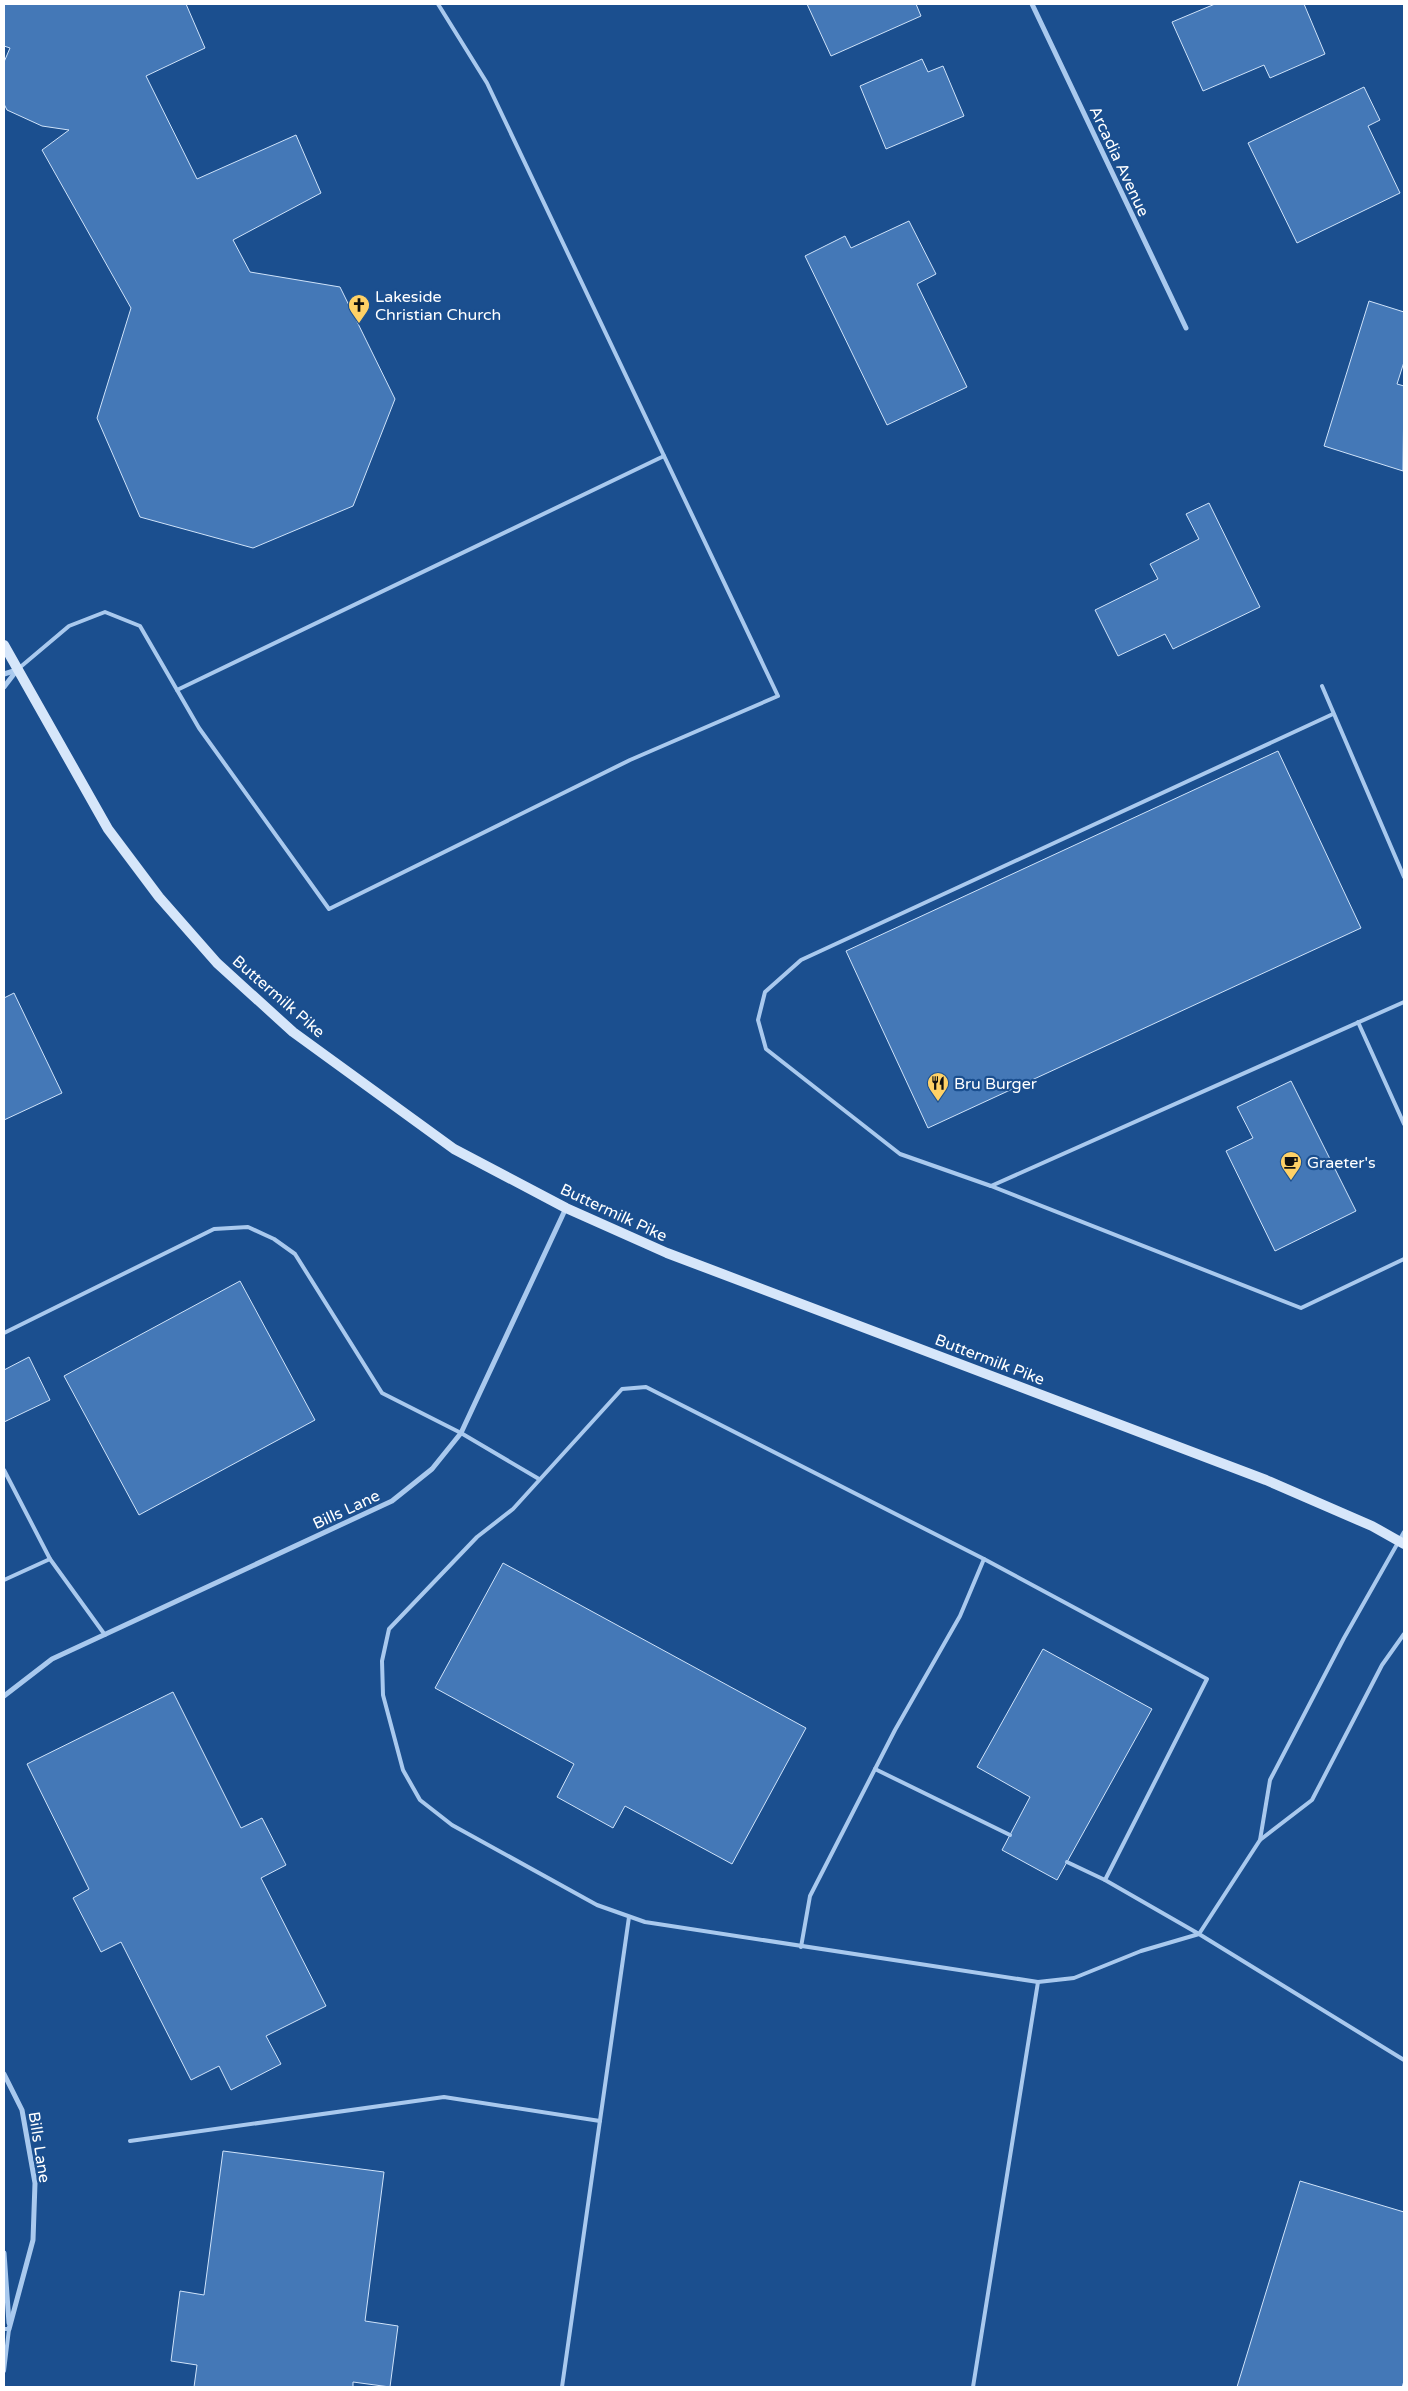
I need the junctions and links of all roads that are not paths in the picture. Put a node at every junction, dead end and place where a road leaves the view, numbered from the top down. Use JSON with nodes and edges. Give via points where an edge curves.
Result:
{"nodes":[{"id":1,"x":438,"y":4,"type":"edge"},
{"id":2,"x":1032,"y":4,"type":"edge"},
{"id":3,"x":1186,"y":328,"type":"dead end"},
{"id":4,"x":664,"y":456,"type":"junction"},
{"id":5,"x":4,"y":645,"type":"edge"},
{"id":6,"x":17,"y":670,"type":"junction"},
{"id":7,"x":4,"y":674,"type":"edge"},
{"id":8,"x":1322,"y":686,"type":"dead end"},
{"id":9,"x":4,"y":687,"type":"edge"},
{"id":10,"x":177,"y":690,"type":"junction"},
{"id":11,"x":1333,"y":714,"type":"junction"},
{"id":12,"x":1404,"y":877,"type":"edge"},
{"id":13,"x":1404,"y":1002,"type":"edge"},
{"id":14,"x":1358,"y":1022,"type":"junction"},
{"id":15,"x":1404,"y":1124,"type":"edge"},
{"id":16,"x":991,"y":1186,"type":"junction"},
{"id":17,"x":566,"y":1208,"type":"junction"},
{"id":18,"x":1404,"y":1259,"type":"edge"},
{"id":19,"x":4,"y":1332,"type":"edge"},
{"id":20,"x":461,"y":1433,"type":"junction"},
{"id":21,"x":4,"y":1470,"type":"edge"},
{"id":22,"x":540,"y":1479,"type":"junction"},
{"id":23,"x":1402,"y":1539,"type":"edge"},
{"id":24,"x":50,"y":1559,"type":"junction"},
{"id":25,"x":984,"y":1559,"type":"junction"},
{"id":26,"x":4,"y":1580,"type":"edge"},
{"id":27,"x":1404,"y":1634,"type":"edge"},
{"id":28,"x":105,"y":1635,"type":"junction"},
{"id":29,"x":4,"y":1696,"type":"edge"},
{"id":30,"x":875,"y":1769,"type":"junction"},
{"id":31,"x":1010,"y":1835,"type":"dead end"},
{"id":32,"x":1260,"y":1840,"type":"junction"},
{"id":33,"x":1067,"y":1862,"type":"dead end"},
{"id":34,"x":1104,"y":1880,"type":"junction"},
{"id":35,"x":629,"y":1917,"type":"junction"},
{"id":36,"x":1199,"y":1934,"type":"junction"},
{"id":37,"x":801,"y":1947,"type":"junction"},
{"id":38,"x":1038,"y":1982,"type":"junction"},
{"id":39,"x":1404,"y":2060,"type":"edge"},
{"id":40,"x":4,"y":2074,"type":"edge"},
{"id":41,"x":600,"y":2121,"type":"junction"},
{"id":42,"x":130,"y":2141,"type":"dead end"},
{"id":43,"x":4,"y":2254,"type":"edge"},
{"id":44,"x":6,"y":2329,"type":"edge"},
{"id":45,"x":4,"y":2371,"type":"edge"},
{"id":46,"x":562,"y":2387,"type":"edge"},
{"id":47,"x":974,"y":2387,"type":"edge"}],
"edges":[{"from":1,"to":4,"type":"lane","via":[[487,83]]},
{"from":2,"to":3,"type":"street","name":"Arcadia Avenue"},
{"from":4,"to":10,"type":"lane"},
{"from":4,"to":10,"type":"lane","via":[[778,696],[630,760],[329,909],[200,728]]},
{"from":5,"to":6,"type":"main road","name":"Buttermilk Pike"},
{"from":6,"to":7,"type":"street"},
{"from":6,"to":9,"type":"street"},
{"from":6,"to":10,"type":"lane","via":[[70,626],[105,612],[140,626]]},
{"from":6,"to":17,"type":"main road","name":"Buttermilk Pike","via":[[108,828],[159,897],[217,963],[293,1032],[454,1149]]},
{"from":8,"to":11,"type":"lane"},
{"from":11,"to":12,"type":"lane"},
{"from":11,"to":16,"type":"lane","via":[[801,960],[765,992],[758,1020],[766,1049],[900,1154]]},
{"from":13,"to":14,"type":"lane"},
{"from":14,"to":15,"type":"lane"},
{"from":14,"to":16,"type":"lane"},
{"from":16,"to":18,"type":"lane","via":[[1301,1308]]},
{"from":17,"to":20,"type":"street","name":"Bills Lane"},
{"from":17,"to":23,"type":"main road","name":"Buttermilk Pike","via":[[667,1253],[1266,1480]]},
{"from":19,"to":20,"type":"lane","via":[[214,1229],[248,1227],[274,1239],[295,1254],[382,1393]]},
{"from":20,"to":22,"type":"lane"},
{"from":20,"to":28,"type":"street","name":"Bills Lane","via":[[432,1469],[392,1501]]},
{"from":21,"to":24,"type":"lane"},
{"from":22,"to":25,"type":"lane","via":[[622,1389],[646,1387]]},
{"from":22,"to":35,"type":"lane","via":[[513,1509],[477,1537],[389,1628],[382,1661],[383,1695],[403,1770],[420,1800],[452,1825],[597,1905]]},
{"from":23,"to":32,"type":"lane","via":[[1270,1780]]},
{"from":24,"to":26,"type":"lane"},
{"from":24,"to":28,"type":"lane"},
{"from":25,"to":30,"type":"lane","via":[[960,1616]]},
{"from":25,"to":34,"type":"lane","via":[[1207,1679]]},
{"from":27,"to":32,"type":"lane","via":[[1382,1665],[1312,1800]]},
{"from":28,"to":29,"type":"street","name":"Bills Lane","via":[[52,1659]]},
{"from":30,"to":31,"type":"lane"},
{"from":30,"to":37,"type":"lane","via":[[810,1896]]},
{"from":32,"to":36,"type":"lane"},
{"from":33,"to":34,"type":"lane"},
{"from":34,"to":36,"type":"lane"},
{"from":35,"to":37,"type":"lane"},
{"from":35,"to":41,"type":"lane"},
{"from":36,"to":38,"type":"lane","via":[[1142,1951],[1074,1978]]},
{"from":36,"to":39,"type":"lane"},
{"from":37,"to":38,"type":"lane"},
{"from":38,"to":47,"type":"lane"},
{"from":40,"to":44,"type":"street","name":"Bills Lane","via":[[22,2110],[35,2183],[33,2240]]},
{"from":41,"to":42,"type":"lane","via":[[444,2097]]},
{"from":41,"to":46,"type":"lane"},
{"from":43,"to":44,"type":"street"},
{"from":44,"to":45,"type":"lane"}]}
